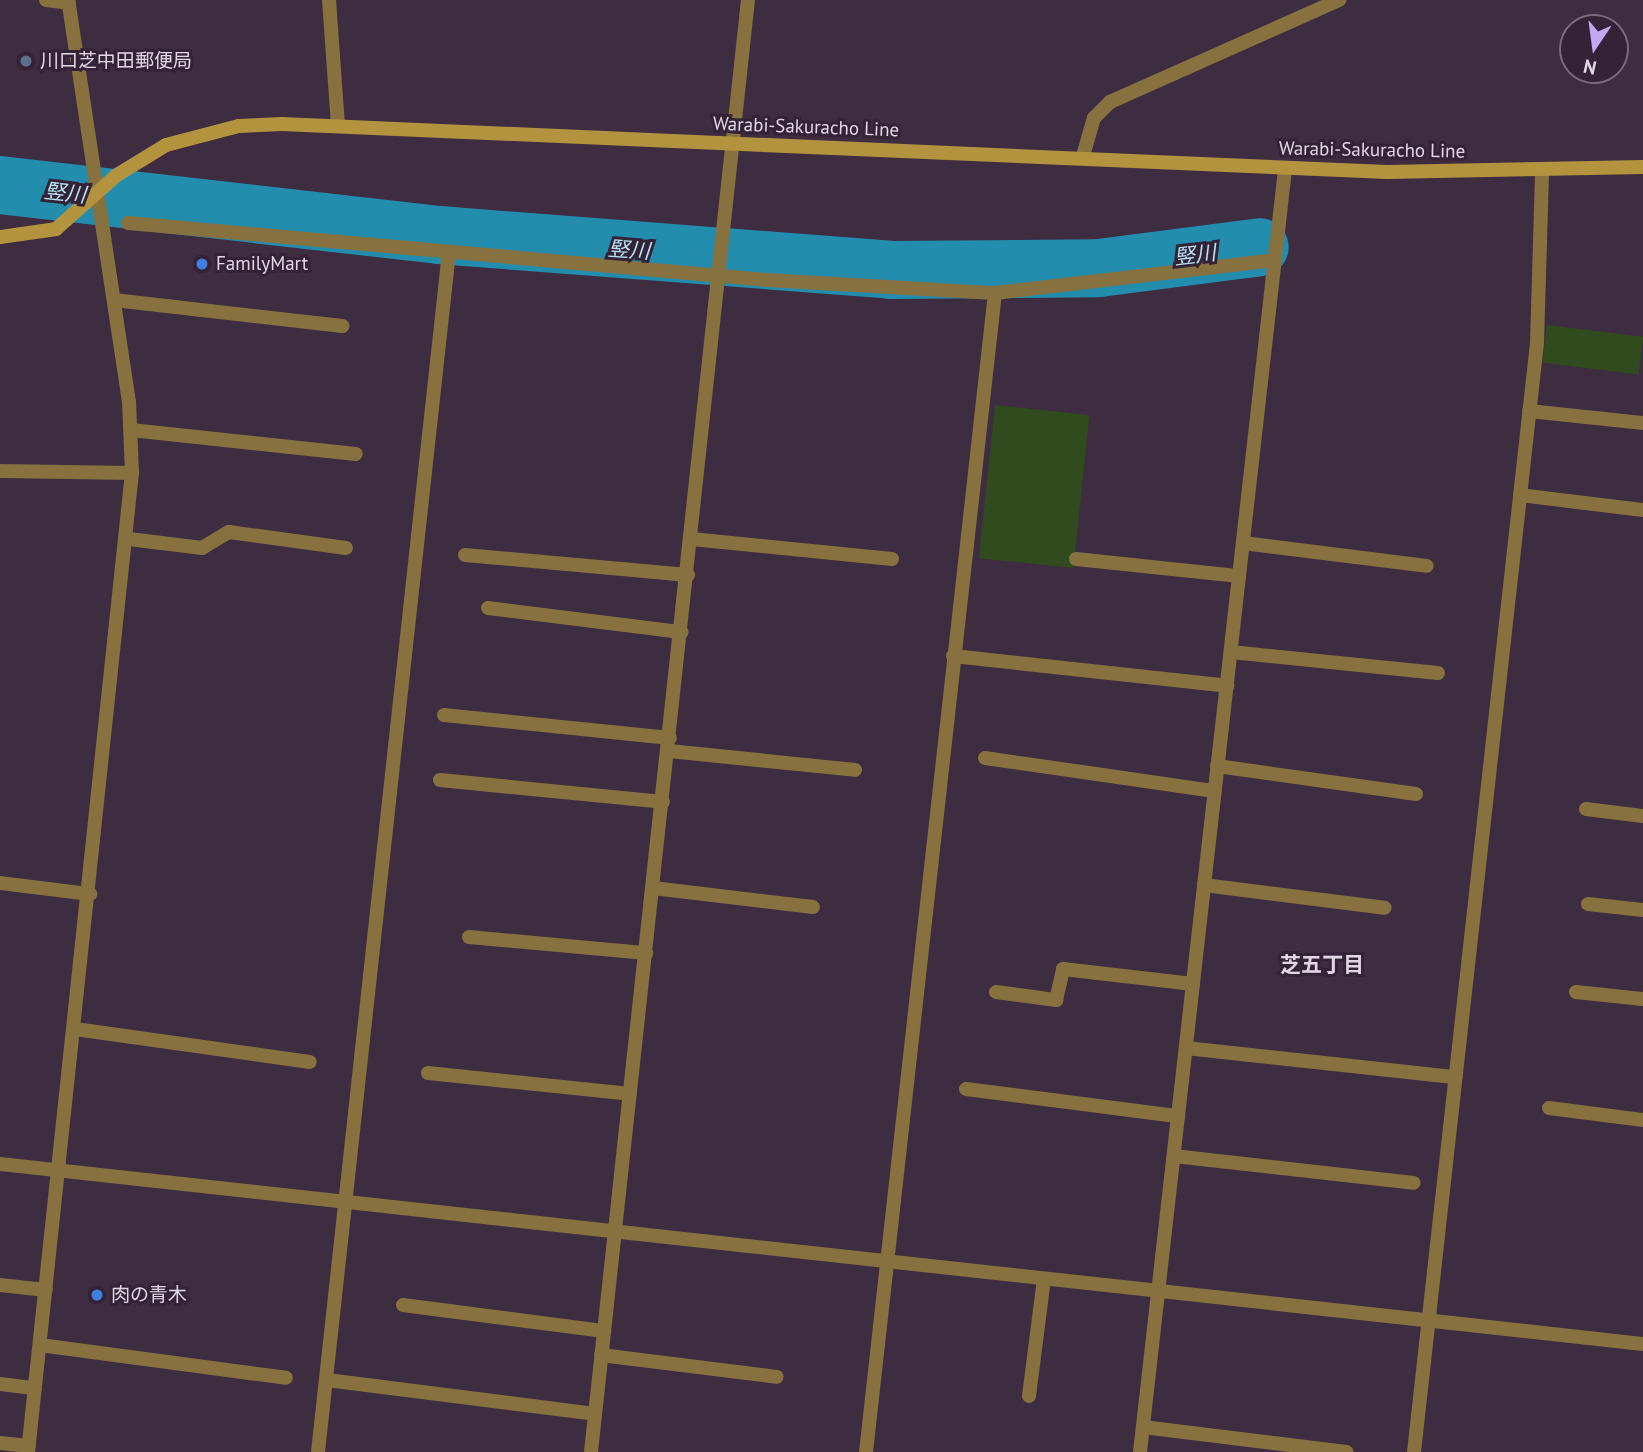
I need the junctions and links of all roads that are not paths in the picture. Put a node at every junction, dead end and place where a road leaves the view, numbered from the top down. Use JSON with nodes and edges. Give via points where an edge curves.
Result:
{"nodes":[{"id":1,"x":46,"y":0,"type":"edge"},
{"id":2,"x":329,"y":0,"type":"edge"},
{"id":3,"x":748,"y":0,"type":"edge"},
{"id":4,"x":1339,"y":0,"type":"edge"},
{"id":5,"x":68,"y":1,"type":"edge"},
{"id":6,"x":338,"y":125,"type":"junction"},
{"id":7,"x":733,"y":145,"type":"junction"},
{"id":8,"x":1083,"y":156,"type":"junction"},
{"id":9,"x":1643,"y":167,"type":"edge"},
{"id":10,"x":1285,"y":169,"type":"junction"},
{"id":11,"x":1542,"y":170,"type":"junction"},
{"id":12,"x":95,"y":197,"type":"junction"},
{"id":13,"x":128,"y":223,"type":"dead end"},
{"id":14,"x":0,"y":237,"type":"edge"},
{"id":15,"x":449,"y":252,"type":"junction"},
{"id":16,"x":1275,"y":260,"type":"junction"},
{"id":17,"x":721,"y":274,"type":"junction"},
{"id":18,"x":995,"y":293,"type":"junction"},
{"id":19,"x":114,"y":300,"type":"junction"},
{"id":20,"x":343,"y":326,"type":"dead end"},
{"id":21,"x":1529,"y":411,"type":"junction"},
{"id":22,"x":1643,"y":423,"type":"edge"},
{"id":23,"x":131,"y":430,"type":"junction"},
{"id":24,"x":356,"y":454,"type":"dead end"},
{"id":25,"x":0,"y":471,"type":"edge"},
{"id":26,"x":132,"y":473,"type":"junction"},
{"id":27,"x":1520,"y":495,"type":"junction"},
{"id":28,"x":1643,"y":510,"type":"edge"},
{"id":29,"x":129,"y":539,"type":"junction"},
{"id":30,"x":692,"y":539,"type":"junction"},
{"id":31,"x":1243,"y":543,"type":"junction"},
{"id":32,"x":346,"y":548,"type":"dead end"},
{"id":33,"x":464,"y":555,"type":"dead end"},
{"id":34,"x":892,"y":559,"type":"dead end"},
{"id":35,"x":1076,"y":559,"type":"dead end"},
{"id":36,"x":1427,"y":566,"type":"dead end"},
{"id":37,"x":688,"y":575,"type":"junction"},
{"id":38,"x":1239,"y":576,"type":"junction"},
{"id":39,"x":488,"y":608,"type":"dead end"},
{"id":40,"x":682,"y":632,"type":"junction"},
{"id":41,"x":1231,"y":652,"type":"junction"},
{"id":42,"x":953,"y":656,"type":"junction"},
{"id":43,"x":1438,"y":673,"type":"dead end"},
{"id":44,"x":1227,"y":687,"type":"junction"},
{"id":45,"x":444,"y":715,"type":"dead end"},
{"id":46,"x":669,"y":745,"type":"junction"},
{"id":47,"x":985,"y":758,"type":"dead end"},
{"id":48,"x":1217,"y":766,"type":"junction"},
{"id":49,"x":855,"y":770,"type":"dead end"},
{"id":50,"x":440,"y":779,"type":"dead end"},
{"id":51,"x":1215,"y":791,"type":"junction"},
{"id":52,"x":1416,"y":794,"type":"dead end"},
{"id":53,"x":663,"y":802,"type":"junction"},
{"id":54,"x":1586,"y":809,"type":"dead end"},
{"id":55,"x":1643,"y":816,"type":"edge"},
{"id":56,"x":0,"y":883,"type":"edge"},
{"id":57,"x":1204,"y":885,"type":"junction"},
{"id":58,"x":653,"y":888,"type":"junction"},
{"id":59,"x":90,"y":894,"type":"junction"},
{"id":60,"x":1588,"y":904,"type":"dead end"},
{"id":61,"x":813,"y":907,"type":"dead end"},
{"id":62,"x":1385,"y":908,"type":"dead end"},
{"id":63,"x":1643,"y":910,"type":"edge"},
{"id":64,"x":469,"y":937,"type":"dead end"},
{"id":65,"x":646,"y":953,"type":"junction"},
{"id":66,"x":1193,"y":984,"type":"junction"},
{"id":67,"x":996,"y":992,"type":"dead end"},
{"id":68,"x":1576,"y":992,"type":"dead end"},
{"id":69,"x":1643,"y":999,"type":"edge"},
{"id":70,"x":75,"y":1029,"type":"junction"},
{"id":71,"x":1186,"y":1048,"type":"junction"},
{"id":72,"x":310,"y":1062,"type":"dead end"},
{"id":73,"x":428,"y":1073,"type":"dead end"},
{"id":74,"x":1455,"y":1077,"type":"junction"},
{"id":75,"x":966,"y":1089,"type":"dead end"},
{"id":76,"x":630,"y":1094,"type":"junction"},
{"id":77,"x":1549,"y":1108,"type":"dead end"},
{"id":78,"x":1178,"y":1116,"type":"junction"},
{"id":79,"x":1643,"y":1119,"type":"edge"},
{"id":80,"x":1174,"y":1156,"type":"junction"},
{"id":81,"x":0,"y":1164,"type":"edge"},
{"id":82,"x":59,"y":1170,"type":"junction"},
{"id":83,"x":1413,"y":1183,"type":"dead end"},
{"id":84,"x":344,"y":1202,"type":"junction"},
{"id":85,"x":615,"y":1231,"type":"junction"},
{"id":86,"x":889,"y":1261,"type":"junction"},
{"id":87,"x":1044,"y":1279,"type":"junction"},
{"id":88,"x":0,"y":1285,"type":"edge"},
{"id":89,"x":46,"y":1290,"type":"junction"},
{"id":90,"x":1158,"y":1291,"type":"junction"},
{"id":91,"x":403,"y":1305,"type":"dead end"},
{"id":92,"x":1429,"y":1321,"type":"junction"},
{"id":93,"x":604,"y":1331,"type":"junction"},
{"id":94,"x":1643,"y":1344,"type":"edge"},
{"id":95,"x":40,"y":1345,"type":"junction"},
{"id":96,"x":601,"y":1355,"type":"junction"},
{"id":97,"x":777,"y":1377,"type":"dead end"},
{"id":98,"x":286,"y":1378,"type":"dead end"},
{"id":99,"x":327,"y":1380,"type":"junction"},
{"id":100,"x":0,"y":1384,"type":"edge"},
{"id":101,"x":35,"y":1388,"type":"junction"},
{"id":102,"x":1029,"y":1396,"type":"dead end"},
{"id":103,"x":595,"y":1415,"type":"junction"},
{"id":104,"x":1143,"y":1427,"type":"junction"},
{"id":105,"x":0,"y":1443,"type":"edge"},
{"id":106,"x":29,"y":1449,"type":"edge"},
{"id":107,"x":318,"y":1452,"type":"edge"},
{"id":108,"x":594,"y":1452,"type":"edge"},
{"id":109,"x":866,"y":1452,"type":"edge"},
{"id":110,"x":1140,"y":1452,"type":"edge"},
{"id":111,"x":1346,"y":1452,"type":"edge"},
{"id":112,"x":1414,"y":1452,"type":"edge"}],
"edges":[{"from":1,"to":5,"type":"street"},
{"from":2,"to":6,"type":"street"},
{"from":3,"to":7,"type":"street"},
{"from":4,"to":8,"type":"street","via":[[1110,102],[1094,118]]},
{"from":5,"to":12,"type":"street"},
{"from":6,"to":7,"type":"main road","name":"Warabi-Sakuracho Line"},
{"from":6,"to":12,"type":"main road","name":"Warabi-Sakuracho Line","via":[[200,134],[139,159]]},
{"from":7,"to":8,"type":"main road","name":"Warabi-Sakuracho Line"},
{"from":7,"to":17,"type":"street"},
{"from":8,"to":10,"type":"main road","name":"Warabi-Sakuracho Line"},
{"from":9,"to":11,"type":"main road","name":"Warabi-Sakuracho Line"},
{"from":10,"to":11,"type":"main road","name":"Warabi-Sakuracho Line"},
{"from":10,"to":16,"type":"street"},
{"from":11,"to":21,"type":"street","via":[[1537,342]]},
{"from":12,"to":14,"type":"main road","name":"Warabi-Sakuracho Line","via":[[56,229]]},
{"from":12,"to":19,"type":"street"},
{"from":13,"to":15,"type":"street"},
{"from":15,"to":17,"type":"street"},
{"from":15,"to":84,"type":"street"},
{"from":16,"to":18,"type":"street"},
{"from":16,"to":31,"type":"street"},
{"from":17,"to":18,"type":"street"},
{"from":17,"to":30,"type":"street"},
{"from":18,"to":42,"type":"street"},
{"from":19,"to":20,"type":"street"},
{"from":19,"to":23,"type":"street"},
{"from":21,"to":22,"type":"street"},
{"from":21,"to":27,"type":"street"},
{"from":23,"to":24,"type":"street"},
{"from":23,"to":26,"type":"street"},
{"from":25,"to":26,"type":"street"},
{"from":26,"to":29,"type":"street"},
{"from":27,"to":28,"type":"street"},
{"from":27,"to":74,"type":"street"},
{"from":29,"to":32,"type":"street","via":[[202,548],[229,532]]},
{"from":29,"to":59,"type":"street"},
{"from":30,"to":34,"type":"street"},
{"from":30,"to":37,"type":"street"},
{"from":31,"to":36,"type":"street"},
{"from":31,"to":38,"type":"street"},
{"from":33,"to":37,"type":"street"},
{"from":35,"to":38,"type":"street"},
{"from":37,"to":40,"type":"street"},
{"from":38,"to":41,"type":"street"},
{"from":39,"to":40,"type":"street"},
{"from":40,"to":46,"type":"street"},
{"from":41,"to":43,"type":"street"},
{"from":41,"to":44,"type":"street"},
{"from":42,"to":44,"type":"street"},
{"from":42,"to":86,"type":"street"},
{"from":44,"to":48,"type":"street"},
{"from":45,"to":46,"type":"street"},
{"from":46,"to":49,"type":"street"},
{"from":46,"to":53,"type":"street"},
{"from":47,"to":51,"type":"street"},
{"from":48,"to":51,"type":"street"},
{"from":48,"to":52,"type":"street"},
{"from":50,"to":53,"type":"street"},
{"from":51,"to":57,"type":"street"},
{"from":53,"to":58,"type":"street"},
{"from":54,"to":55,"type":"street"},
{"from":56,"to":59,"type":"street"},
{"from":57,"to":62,"type":"street"},
{"from":57,"to":66,"type":"street"},
{"from":58,"to":61,"type":"street"},
{"from":58,"to":65,"type":"street"},
{"from":59,"to":70,"type":"street"},
{"from":60,"to":63,"type":"street"},
{"from":64,"to":65,"type":"street"},
{"from":65,"to":76,"type":"street"},
{"from":66,"to":67,"type":"street","via":[[1063,969],[1056,1000]]},
{"from":66,"to":71,"type":"street"},
{"from":68,"to":69,"type":"street"},
{"from":70,"to":72,"type":"street"},
{"from":70,"to":82,"type":"street"},
{"from":71,"to":74,"type":"street"},
{"from":71,"to":78,"type":"street"},
{"from":73,"to":76,"type":"street"},
{"from":74,"to":92,"type":"street"},
{"from":75,"to":78,"type":"street"},
{"from":76,"to":85,"type":"street"},
{"from":77,"to":79,"type":"street"},
{"from":78,"to":80,"type":"street"},
{"from":80,"to":83,"type":"street"},
{"from":80,"to":90,"type":"street"},
{"from":81,"to":82,"type":"street"},
{"from":82,"to":84,"type":"street"},
{"from":82,"to":89,"type":"street"},
{"from":84,"to":85,"type":"street"},
{"from":84,"to":99,"type":"street"},
{"from":85,"to":86,"type":"street"},
{"from":85,"to":93,"type":"street"},
{"from":86,"to":87,"type":"street"},
{"from":86,"to":109,"type":"street"},
{"from":87,"to":90,"type":"street"},
{"from":87,"to":102,"type":"street"},
{"from":88,"to":89,"type":"street"},
{"from":89,"to":95,"type":"street"},
{"from":90,"to":92,"type":"street"},
{"from":90,"to":104,"type":"street"},
{"from":91,"to":93,"type":"street"},
{"from":92,"to":94,"type":"street"},
{"from":92,"to":112,"type":"street"},
{"from":93,"to":96,"type":"street"},
{"from":95,"to":98,"type":"street"},
{"from":95,"to":101,"type":"street"},
{"from":96,"to":97,"type":"street"},
{"from":96,"to":103,"type":"street"},
{"from":99,"to":103,"type":"street"},
{"from":99,"to":107,"type":"street"},
{"from":100,"to":101,"type":"street"},
{"from":101,"to":106,"type":"street"},
{"from":103,"to":108,"type":"street"},
{"from":104,"to":110,"type":"street"},
{"from":104,"to":111,"type":"street"},
{"from":105,"to":106,"type":"street"}]}
